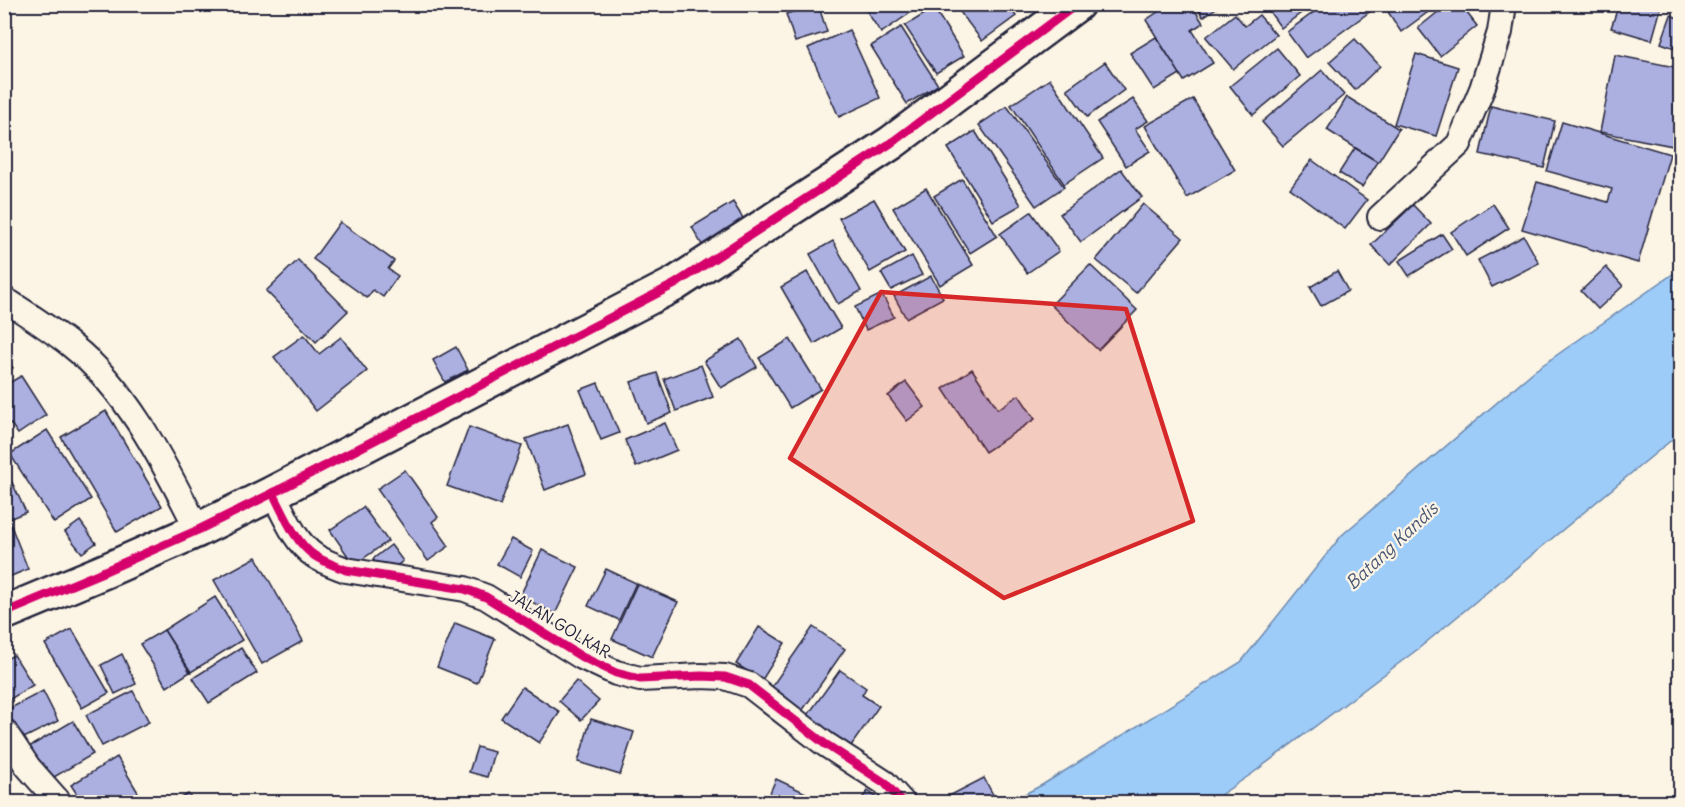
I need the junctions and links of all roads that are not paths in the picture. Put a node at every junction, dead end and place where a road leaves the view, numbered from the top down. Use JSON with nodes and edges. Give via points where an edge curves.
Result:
{"nodes":[{"id":1,"x":1077,"y":4,"type":"edge"},
{"id":2,"x":1504,"y":4,"type":"edge"},
{"id":3,"x":1380,"y":217,"type":"dead end"},
{"id":4,"x":4,"y":298,"type":"edge"},
{"id":5,"x":273,"y":493,"type":"junction"},
{"id":6,"x":198,"y":530,"type":"junction"},
{"id":7,"x":4,"y":613,"type":"edge"},
{"id":8,"x":4,"y":731,"type":"edge"},
{"id":9,"x":59,"y":802,"type":"edge"},
{"id":10,"x":902,"y":802,"type":"edge"}],
"edges":[{"from":1,"to":5,"type":"street","via":[[891,143],[675,284]]},
{"from":2,"to":3,"type":"street","via":[[1500,32],[1482,89],[1459,144]]},
{"from":4,"to":6,"type":"street","via":[[73,346],[108,382],[153,443]]},
{"from":5,"to":6,"type":"street"},
{"from":5,"to":10,"type":"street","name":"JALAN GOLKAR","via":[[301,544],[314,556],[346,570],[465,589],[486,597],[616,674],[640,678],[725,677],[749,685],[825,744],[885,783]]},
{"from":6,"to":7,"type":"street"},
{"from":8,"to":9,"type":"street","via":[[28,767]]}]}
